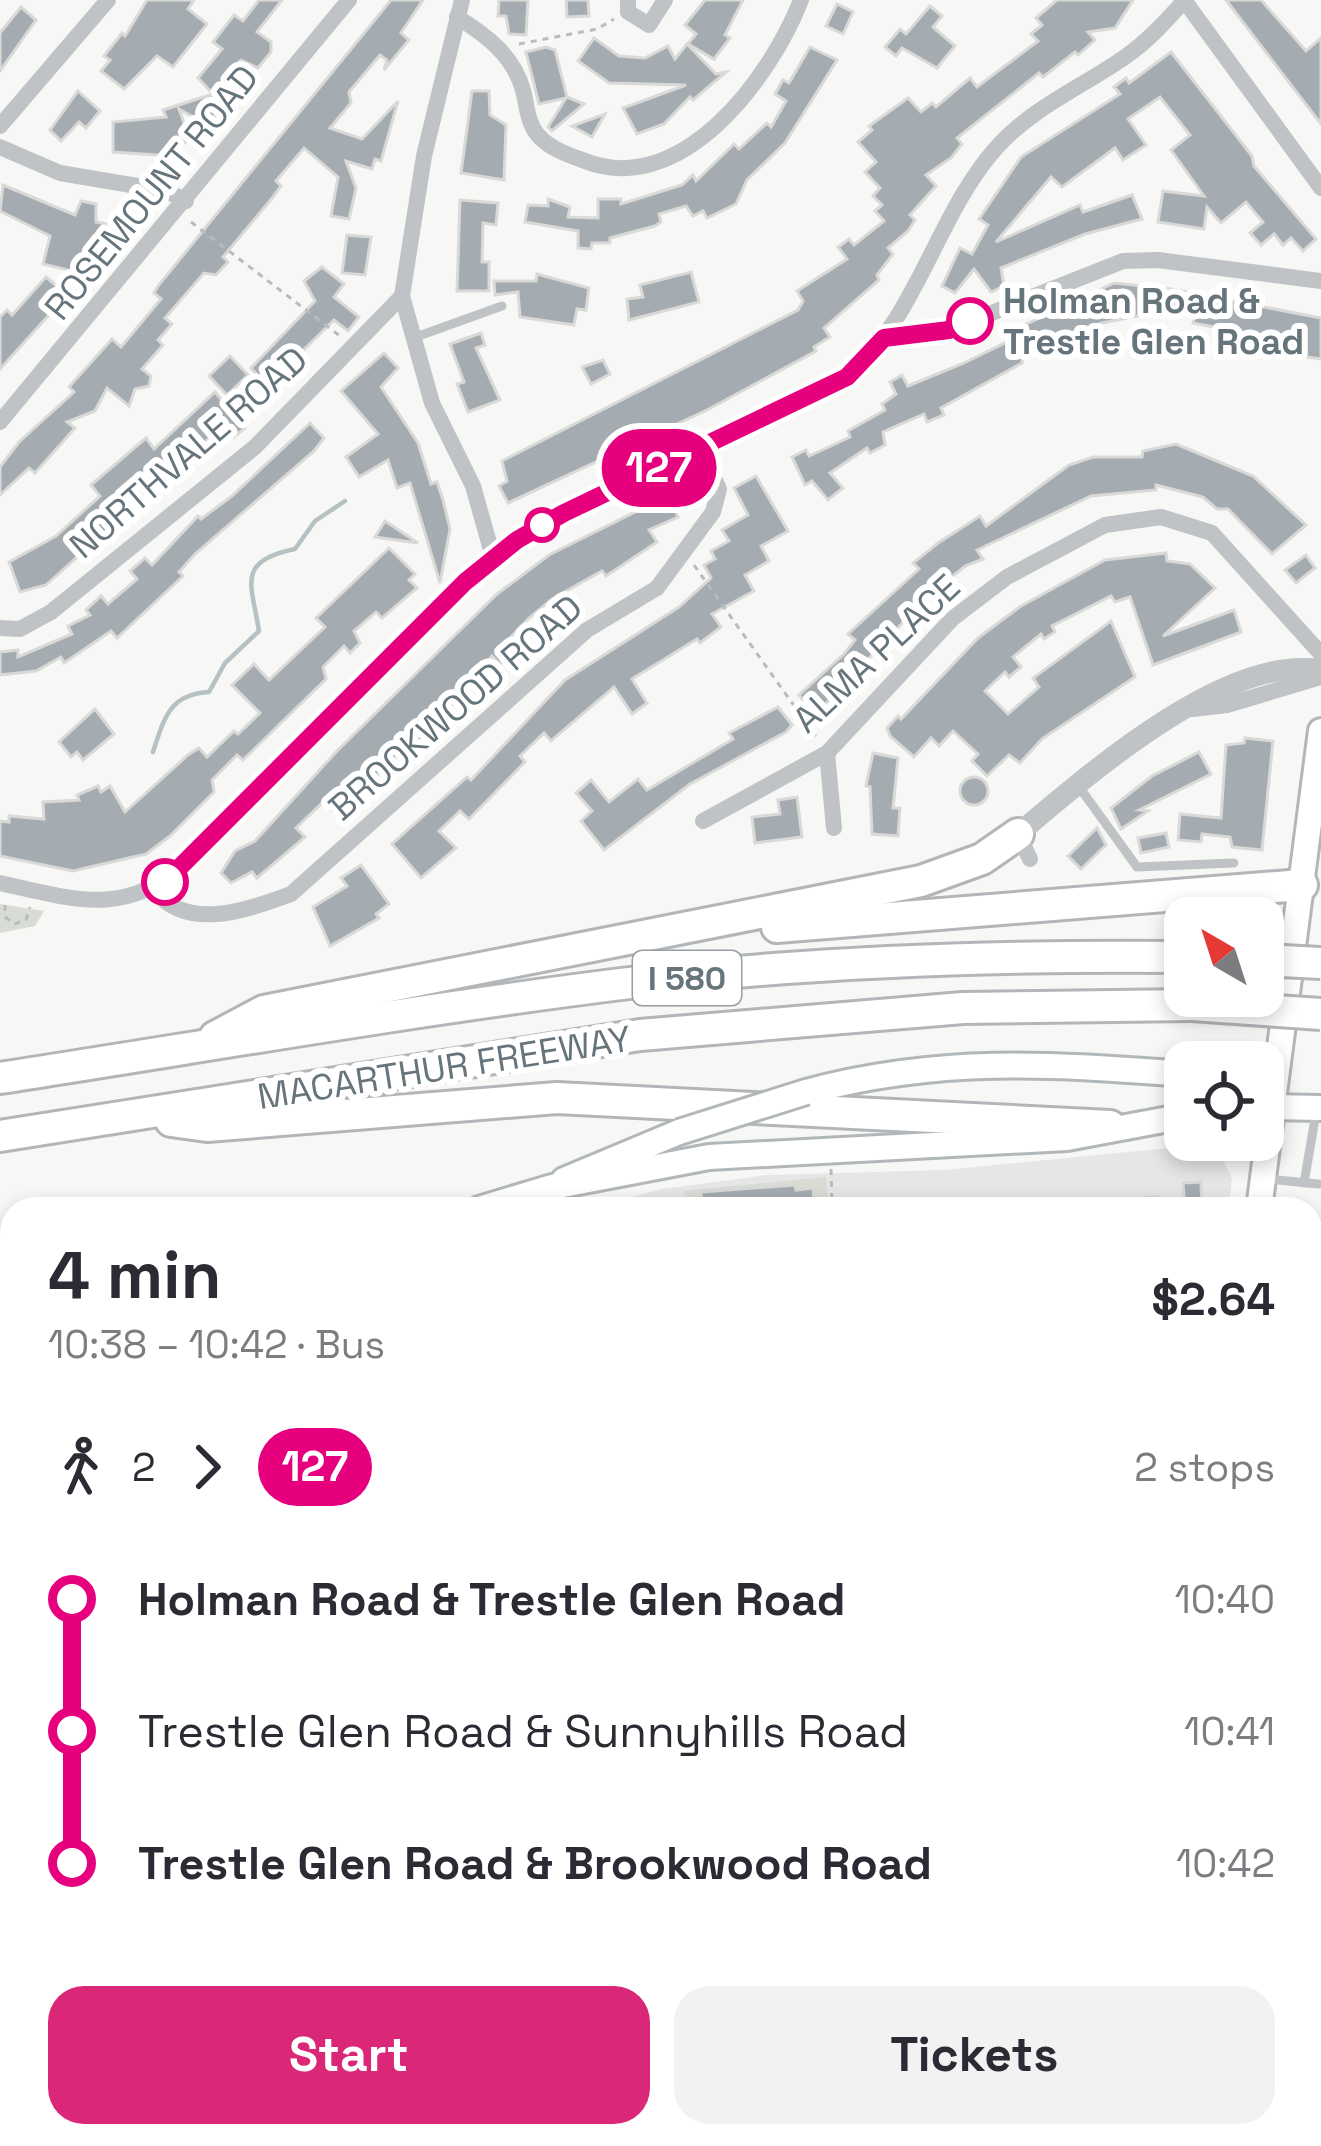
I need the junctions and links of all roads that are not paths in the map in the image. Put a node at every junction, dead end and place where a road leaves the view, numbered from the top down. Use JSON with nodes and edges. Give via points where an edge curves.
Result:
{"nodes":[{"id":1,"x":108,"y":0,"type":"edge"},
{"id":2,"x":349,"y":0,"type":"edge"},
{"id":3,"x":665,"y":0,"type":"edge"},
{"id":4,"x":801,"y":0,"type":"edge"},
{"id":5,"x":1185,"y":0,"type":"edge"},
{"id":6,"x":628,"y":6,"type":"edge"},
{"id":7,"x":460,"y":8,"type":"edge"},
{"id":8,"x":0,"y":126,"type":"edge"},
{"id":9,"x":0,"y":148,"type":"edge"},
{"id":10,"x":1321,"y":188,"type":"edge"},
{"id":11,"x":182,"y":207,"type":"junction"},
{"id":12,"x":1321,"y":281,"type":"edge"},
{"id":13,"x":402,"y":296,"type":"junction"},
{"id":14,"x":502,"y":306,"type":"dead end"},
{"id":15,"x":413,"y":338,"type":"junction"},
{"id":16,"x":884,"y":338,"type":"junction"},
{"id":17,"x":0,"y":422,"type":"edge"},
{"id":18,"x":700,"y":448,"type":"junction"},
{"id":19,"x":493,"y":557,"type":"junction"},
{"id":20,"x":0,"y":628,"type":"edge"},
{"id":21,"x":1321,"y":654,"type":"edge"},
{"id":22,"x":1321,"y":674,"type":"edge"},
{"id":23,"x":1320,"y":746,"type":"edge"},
{"id":24,"x":827,"y":752,"type":"junction"},
{"id":25,"x":1077,"y":784,"type":"junction"},
{"id":26,"x":1316,"y":819,"type":"edge"},
{"id":27,"x":703,"y":821,"type":"dead end"},
{"id":28,"x":834,"y":829,"type":"dead end"},
{"id":29,"x":1024,"y":846,"type":"joint"},
{"id":30,"x":1234,"y":863,"type":"dead end"},
{"id":31,"x":4,"y":884,"type":"edge"},
{"id":32,"x":1312,"y":886,"type":"edge"},
{"id":33,"x":154,"y":890,"type":"junction"},
{"id":34,"x":1164,"y":957,"type":"edge"},
{"id":35,"x":532,"y":958,"type":"junction"},
{"id":36,"x":1284,"y":961,"type":"edge"},
{"id":37,"x":1321,"y":963,"type":"edge"},
{"id":38,"x":1321,"y":1014,"type":"edge"},
{"id":39,"x":1280,"y":1041,"type":"edge"},
{"id":40,"x":194,"y":1048,"type":"junction"},
{"id":41,"x":1164,"y":1073,"type":"edge"},
{"id":42,"x":0,"y":1078,"type":"edge"},
{"id":43,"x":1284,"y":1099,"type":"edge"},
{"id":44,"x":1319,"y":1108,"type":"edge"},
{"id":45,"x":142,"y":1116,"type":"junction"},
{"id":46,"x":1164,"y":1119,"type":"edge"},
{"id":47,"x":1110,"y":1126,"type":"junction"},
{"id":48,"x":0,"y":1136,"type":"edge"},
{"id":49,"x":1315,"y":1156,"type":"edge"},
{"id":50,"x":1263,"y":1161,"type":"edge"},
{"id":51,"x":1262,"y":1178,"type":"junction"},
{"id":52,"x":1304,"y":1183,"type":"junction"},
{"id":53,"x":1318,"y":1184,"type":"edge"},
{"id":54,"x":557,"y":1197,"type":"edge"},
{"id":55,"x":559,"y":1197,"type":"edge"},
{"id":56,"x":1260,"y":1197,"type":"edge"}],
"edges":[{"from":1,"to":8,"type":"street"},
{"from":2,"to":11,"type":"street","name":"ROSEMOUNT ROAD"},
{"from":3,"to":6,"type":"street","via":[[649,25]]},
{"from":4,"to":7,"type":"street","via":[[759,80],[702,136],[639,164],[602,168],[537,133],[500,48]]},
{"from":5,"to":10,"type":"street"},
{"from":5,"to":16,"type":"street","via":[[1127,56],[1026,118],[998,146]]},
{"from":7,"to":13,"type":"street","via":[[424,156]]},
{"from":9,"to":11,"type":"street","via":[[61,173],[167,191]]},
{"from":11,"to":17,"type":"street","name":"ROSEMOUNT ROAD"},
{"from":12,"to":16,"type":"street","via":[[1123,262],[949,330]]},
{"from":13,"to":15,"type":"street"},
{"from":13,"to":20,"type":"street","name":"NORTHVALE ROAD","via":[[255,447],[51,612],[20,629]]},
{"from":14,"to":15,"type":"lane"},
{"from":15,"to":19,"type":"street"},
{"from":16,"to":18,"type":"street","via":[[847,377]]},
{"from":18,"to":19,"type":"street"},
{"from":18,"to":33,"type":"street","name":"BROOKWOOD ROAD","via":[[719,489],[713,512],[658,588],[587,630],[291,894],[234,915],[199,913],[164,902]]},
{"from":19,"to":33,"type":"street"},
{"from":21,"to":24,"type":"street","name":"ALMA PLACE","via":[[1212,533],[1132,518],[1060,546],[970,605]]},
{"from":22,"to":25,"type":"street","via":[[1273,672],[1224,687]]},
{"from":23,"to":26,"type":"main road"},
{"from":24,"to":27,"type":"street","name":"ALMA PLACE"},
{"from":24,"to":28,"type":"street"},
{"from":25,"to":29,"type":"street"},
{"from":25,"to":30,"type":"lane","via":[[1138,867]]},
{"from":26,"to":32,"type":"main road"},
{"from":29,"to":35,"type":"highway","via":[[921,881]]},
{"from":31,"to":33,"type":"street","via":[[75,900],[122,901]]},
{"from":32,"to":35,"type":"highway","via":[[843,920]]},
{"from":32,"to":39,"type":"main road"},
{"from":34,"to":40,"type":"highway","name":"MACARTHUR FREEWAY","number":"I 580","via":[[963,958],[729,973]]},
{"from":35,"to":40,"type":"highway","via":[[264,1011]]},
{"from":36,"to":37,"type":"highway","bridge":true},
{"from":38,"to":45,"type":"highway","name":"MACARTHUR FREEWAY","number":"I 580","bridge":true,"via":[[1192,1005],[963,1008],[660,1033]]},
{"from":40,"to":42,"type":"highway","name":"MACARTHUR FREEWAY","number":"I 580"},
{"from":41,"to":54,"type":"main road","bridge":true,"via":[[968,1063],[899,1071],[679,1132]]},
{"from":43,"to":44,"type":"main road"},
{"from":44,"to":49,"type":"lane"},
{"from":45,"to":47,"type":"highway","via":[[207,1126],[557,1098]]},
{"from":45,"to":48,"type":"highway","name":"MACARTHUR FREEWAY","number":"I 580"},
{"from":46,"to":47,"type":"main road"},
{"from":47,"to":55,"type":"main road","via":[[1067,1138],[709,1157]]},
{"from":49,"to":52,"type":"lane"},
{"from":50,"to":51,"type":"main road"},
{"from":51,"to":52,"type":"lane"},
{"from":51,"to":56,"type":"main road"},
{"from":52,"to":53,"type":"lane"}]}
